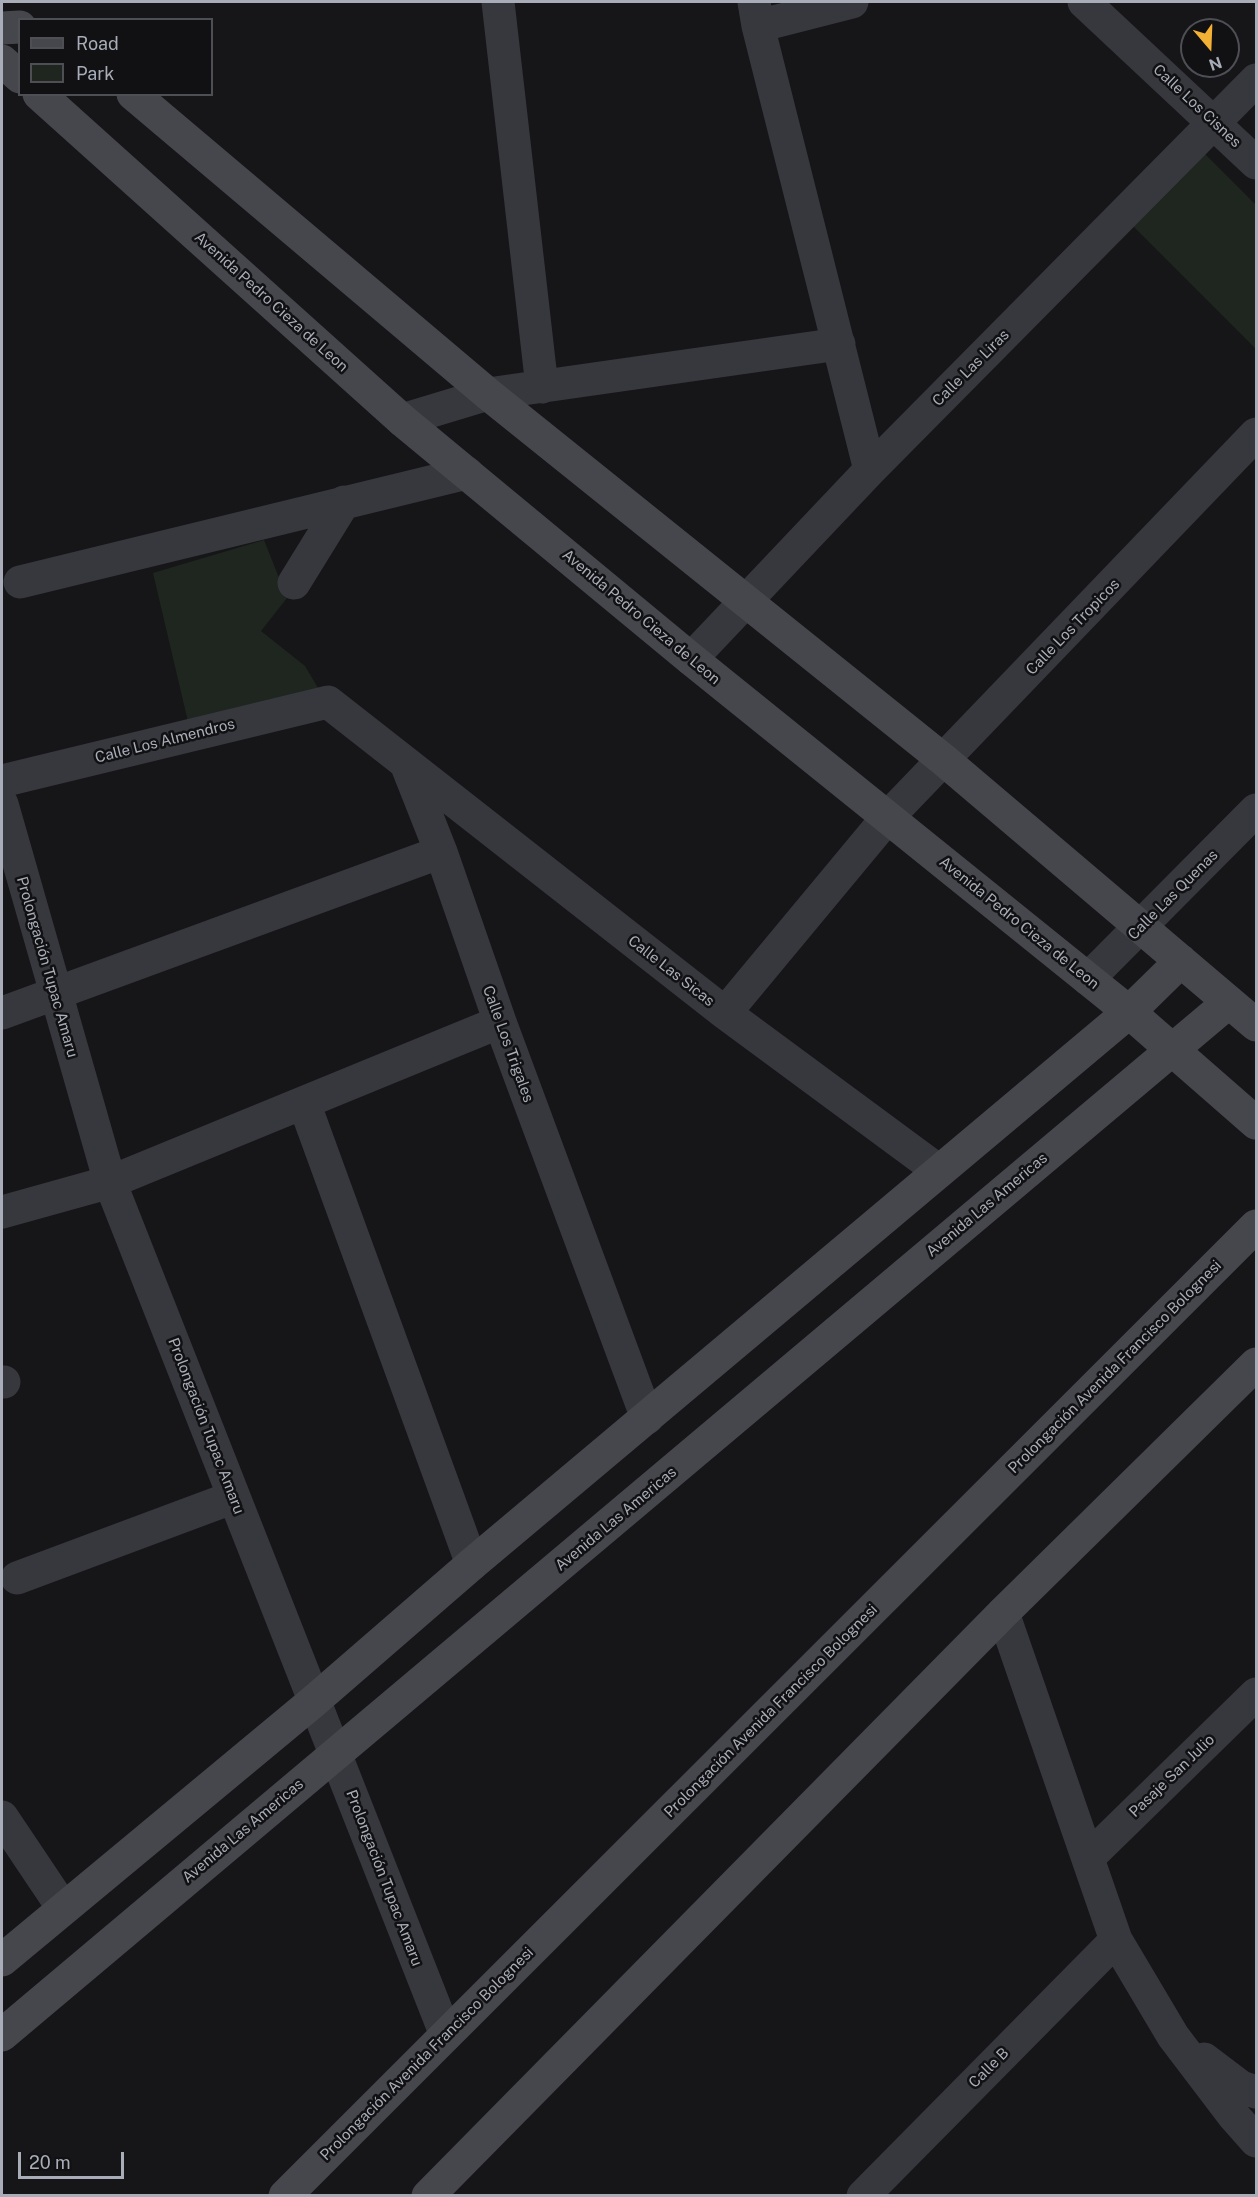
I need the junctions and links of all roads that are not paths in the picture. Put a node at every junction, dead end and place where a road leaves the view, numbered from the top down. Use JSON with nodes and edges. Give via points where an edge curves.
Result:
{"nodes":[{"id":1,"x":498,"y":2,"type":"edge"},
{"id":2,"x":852,"y":2,"type":"edge"},
{"id":3,"x":1084,"y":2,"type":"edge"},
{"id":4,"x":756,"y":14,"type":"edge"},
{"id":5,"x":18,"y":27,"type":"edge"},
{"id":6,"x":2,"y":28,"type":"edge"},
{"id":7,"x":2,"y":61,"type":"edge"},
{"id":8,"x":18,"y":75,"type":"edge"},
{"id":9,"x":1257,"y":80,"type":"edge"},
{"id":10,"x":41,"y":96,"type":"edge"},
{"id":11,"x":135,"y":96,"type":"edge"},
{"id":12,"x":1214,"y":122,"type":"junction"},
{"id":13,"x":1257,"y":163,"type":"edge"},
{"id":14,"x":839,"y":344,"type":"junction"},
{"id":15,"x":542,"y":387,"type":"junction"},
{"id":16,"x":488,"y":394,"type":"junction"},
{"id":17,"x":402,"y":420,"type":"junction"},
{"id":18,"x":1257,"y":434,"type":"edge"},
{"id":19,"x":870,"y":470,"type":"junction"},
{"id":20,"x":467,"y":473,"type":"junction"},
{"id":21,"x":344,"y":502,"type":"junction"},
{"id":22,"x":20,"y":582,"type":"dead end"},
{"id":23,"x":294,"y":583,"type":"dead end"},
{"id":24,"x":745,"y":601,"type":"junction"},
{"id":25,"x":691,"y":660,"type":"junction"},
{"id":26,"x":945,"y":761,"type":"junction"},
{"id":27,"x":407,"y":765,"type":"junction"},
{"id":28,"x":2,"y":803,"type":"edge"},
{"id":29,"x":1257,"y":810,"type":"edge"},
{"id":30,"x":887,"y":818,"type":"junction"},
{"id":31,"x":441,"y":852,"type":"junction"},
{"id":32,"x":1142,"y":928,"type":"junction"},
{"id":33,"x":1181,"y":961,"type":"junction"},
{"id":34,"x":1088,"y":979,"type":"junction"},
{"id":35,"x":54,"y":995,"type":"junction"},
{"id":36,"x":1229,"y":1002,"type":"junction"},
{"id":37,"x":1130,"y":1012,"type":"junction"},
{"id":38,"x":2,"y":1013,"type":"edge"},
{"id":39,"x":724,"y":1013,"type":"junction"},
{"id":40,"x":500,"y":1022,"type":"junction"},
{"id":41,"x":1257,"y":1025,"type":"edge"},
{"id":42,"x":1173,"y":1049,"type":"junction"},
{"id":43,"x":304,"y":1103,"type":"junction"},
{"id":44,"x":1257,"y":1123,"type":"edge"},
{"id":45,"x":939,"y":1171,"type":"junction"},
{"id":46,"x":110,"y":1182,"type":"junction"},
{"id":47,"x":2,"y":1212,"type":"edge"},
{"id":48,"x":1257,"y":1226,"type":"edge"},
{"id":49,"x":1257,"y":1364,"type":"edge"},
{"id":50,"x":647,"y":1418,"type":"junction"},
{"id":51,"x":234,"y":1497,"type":"junction"},
{"id":52,"x":472,"y":1564,"type":"junction"},
{"id":53,"x":17,"y":1578,"type":"dead end"},
{"id":54,"x":1003,"y":1613,"type":"junction"},
{"id":55,"x":1255,"y":1700,"type":"edge"},
{"id":56,"x":314,"y":1701,"type":"junction"},
{"id":57,"x":336,"y":1753,"type":"junction"},
{"id":58,"x":2,"y":1817,"type":"edge"},
{"id":59,"x":1088,"y":1858,"type":"junction"},
{"id":60,"x":63,"y":1908,"type":"junction"},
{"id":61,"x":1116,"y":1940,"type":"junction"},
{"id":62,"x":2,"y":1960,"type":"edge"},
{"id":63,"x":2,"y":2035,"type":"edge"},
{"id":64,"x":446,"y":2035,"type":"junction"},
{"id":65,"x":1173,"y":2036,"type":"junction"},
{"id":66,"x":1257,"y":2092,"type":"edge"},
{"id":67,"x":1257,"y":2141,"type":"edge"},
{"id":68,"x":440,"y":2191,"type":"edge"},
{"id":69,"x":285,"y":2196,"type":"edge"},
{"id":70,"x":863,"y":2196,"type":"edge"}],
"edges":[{"from":1,"to":15,"type":"street"},
{"from":2,"to":4,"type":"street"},
{"from":3,"to":12,"type":"street","name":"Calle Los Cisnes"},
{"from":4,"to":14,"type":"street"},
{"from":5,"to":6,"type":"street"},
{"from":7,"to":8,"type":"street"},
{"from":9,"to":12,"type":"street","name":"Calle Las Liras"},
{"from":10,"to":17,"type":"street","name":"Avenida Pedro Cieza de Leon"},
{"from":11,"to":16,"type":"street"},
{"from":12,"to":13,"type":"street","name":"Calle Los Cisnes"},
{"from":12,"to":19,"type":"street","name":"Calle Las Liras"},
{"from":14,"to":15,"type":"street"},
{"from":14,"to":19,"type":"street"},
{"from":15,"to":16,"type":"street"},
{"from":16,"to":17,"type":"street"},
{"from":16,"to":24,"type":"street"},
{"from":17,"to":20,"type":"street","name":"Avenida Pedro Cieza de Leon"},
{"from":18,"to":26,"type":"street","name":"Calle Los Tropicos"},
{"from":19,"to":24,"type":"street","name":"Calle Las Liras"},
{"from":20,"to":21,"type":"street"},
{"from":20,"to":25,"type":"street","name":"Avenida Pedro Cieza de Leon"},
{"from":21,"to":22,"type":"street"},
{"from":21,"to":23,"type":"street"},
{"from":24,"to":25,"type":"street","name":"Calle Las Liras"},
{"from":24,"to":26,"type":"street"},
{"from":25,"to":30,"type":"street","name":"Avenida Pedro Cieza de Leon"},
{"from":26,"to":30,"type":"street","name":"Calle Los Tropicos"},
{"from":26,"to":32,"type":"street"},
{"from":27,"to":28,"type":"street","name":"Calle Los Almendros","via":[[328,702]]},
{"from":27,"to":31,"type":"street","name":"Calle Los Trigales"},
{"from":27,"to":39,"type":"street","name":"Calle Las Sicas"},
{"from":28,"to":35,"type":"street","name":"Prolongación Tupac Amaru"},
{"from":29,"to":32,"type":"street","name":"Calle Las Quenas"},
{"from":30,"to":34,"type":"street","name":"Avenida Pedro Cieza de Leon"},
{"from":30,"to":39,"type":"street","name":"Calle Los Tropicos"},
{"from":31,"to":35,"type":"street"},
{"from":31,"to":40,"type":"street","name":"Calle Los Trigales"},
{"from":32,"to":33,"type":"street"},
{"from":32,"to":34,"type":"street","name":"Calle Las Quenas"},
{"from":33,"to":36,"type":"street"},
{"from":33,"to":37,"type":"street"},
{"from":34,"to":37,"type":"street","name":"Avenida Pedro Cieza de Leon"},
{"from":35,"to":38,"type":"street"},
{"from":35,"to":46,"type":"street","name":"Prolongación Tupac Amaru"},
{"from":36,"to":41,"type":"street"},
{"from":36,"to":42,"type":"street","name":"Avenida Las Americas"},
{"from":37,"to":42,"type":"street","name":"Avenida Pedro Cieza de Leon"},
{"from":37,"to":45,"type":"street"},
{"from":39,"to":45,"type":"street","name":"Calle Las Sicas"},
{"from":40,"to":43,"type":"street"},
{"from":40,"to":50,"type":"street","name":"Calle Los Trigales"},
{"from":42,"to":44,"type":"street","name":"Avenida Pedro Cieza de Leon"},
{"from":42,"to":57,"type":"street","name":"Avenida Las Americas"},
{"from":43,"to":46,"type":"street"},
{"from":43,"to":52,"type":"street"},
{"from":45,"to":50,"type":"street"},
{"from":46,"to":47,"type":"street"},
{"from":46,"to":51,"type":"street","name":"Prolongación Tupac Amaru"},
{"from":48,"to":64,"type":"street","name":"Prolongación Avenida Francisco Bolognesi"},
{"from":49,"to":54,"type":"street"},
{"from":50,"to":52,"type":"street"},
{"from":51,"to":53,"type":"street"},
{"from":51,"to":56,"type":"street","name":"Prolongación Tupac Amaru"},
{"from":52,"to":56,"type":"street"},
{"from":54,"to":59,"type":"street"},
{"from":54,"to":68,"type":"street"},
{"from":55,"to":59,"type":"street","name":"Pasaje San Julio"},
{"from":56,"to":57,"type":"street","name":"Prolongación Tupac Amaru"},
{"from":56,"to":60,"type":"street"},
{"from":57,"to":63,"type":"street","name":"Avenida Las Americas"},
{"from":57,"to":64,"type":"street","name":"Prolongación Tupac Amaru"},
{"from":58,"to":60,"type":"street"},
{"from":59,"to":61,"type":"street"},
{"from":60,"to":62,"type":"street"},
{"from":61,"to":65,"type":"street"},
{"from":61,"to":70,"type":"street","name":"Calle B"},
{"from":64,"to":69,"type":"street","name":"Prolongación Avenida Francisco Bolognesi"},
{"from":65,"to":66,"type":"street","via":[[1241,2087]]},
{"from":65,"to":67,"type":"street"}]}
